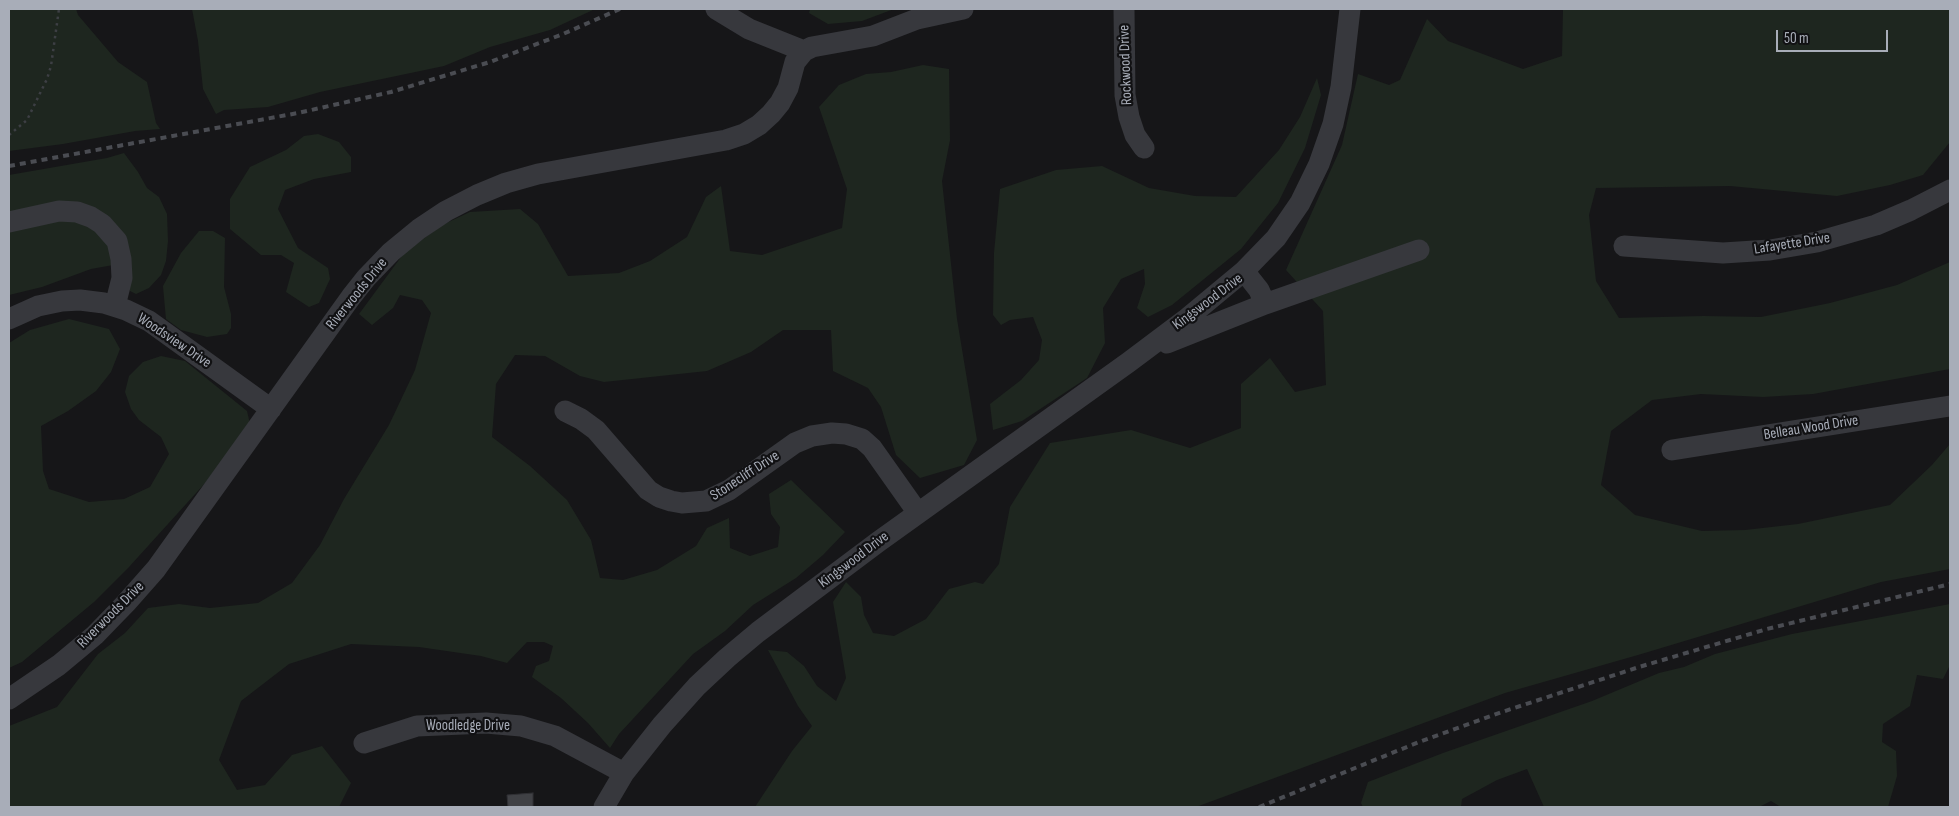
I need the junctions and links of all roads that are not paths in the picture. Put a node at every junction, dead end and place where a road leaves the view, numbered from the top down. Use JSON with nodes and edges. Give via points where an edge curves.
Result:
{"nodes":[{"id":1,"x":716,"y":9,"type":"edge"},
{"id":2,"x":963,"y":9,"type":"edge"},
{"id":3,"x":1124,"y":9,"type":"edge"},
{"id":4,"x":1350,"y":9,"type":"edge"},
{"id":5,"x":804,"y":51,"type":"junction"},
{"id":6,"x":1144,"y":148,"type":"dead end"},
{"id":7,"x":1950,"y":190,"type":"edge"},
{"id":8,"x":9,"y":222,"type":"edge"},
{"id":9,"x":1624,"y":246,"type":"dead end"},
{"id":10,"x":1419,"y":250,"type":"dead end"},
{"id":11,"x":1244,"y":271,"type":"junction"},
{"id":12,"x":1265,"y":304,"type":"junction"},
{"id":13,"x":115,"y":306,"type":"junction"},
{"id":14,"x":9,"y":319,"type":"edge"},
{"id":15,"x":1141,"y":353,"type":"junction"},
{"id":16,"x":1950,"y":406,"type":"edge"},
{"id":17,"x":271,"y":409,"type":"junction"},
{"id":18,"x":565,"y":411,"type":"dead end"},
{"id":19,"x":1672,"y":450,"type":"dead end"},
{"id":20,"x":918,"y":513,"type":"junction"},
{"id":21,"x":9,"y":699,"type":"edge"},
{"id":22,"x":364,"y":742,"type":"dead end"},
{"id":23,"x":624,"y":773,"type":"junction"},
{"id":24,"x":604,"y":807,"type":"edge"}],
"edges":[{"from":1,"to":5,"type":"street","via":[[749,29]]},
{"from":2,"to":5,"type":"street","via":[[917,19],[873,36]]},
{"from":3,"to":6,"type":"street","name":"Rockwood Drive","via":[[1125,95],[1135,135]]},
{"from":4,"to":11,"type":"street","via":[[1341,87],[1319,164],[1300,203],[1276,238]]},
{"from":5,"to":17,"type":"street","name":"Riverwoods Drive","via":[[796,62],[780,103],[759,125],[744,134],[538,174],[477,195],[432,220],[391,252],[366,278]]},
{"from":7,"to":9,"type":"street","name":"Lafayette Drive","via":[[1876,225],[1817,242],[1723,253]]},
{"from":8,"to":13,"type":"street","via":[[43,214],[77,212],[102,224],[117,241],[121,259],[122,278]]},
{"from":10,"to":12,"type":"street","name":"Kingswood Drive"},
{"from":11,"to":12,"type":"street","name":"Kingswood Drive"},
{"from":11,"to":15,"type":"street","name":"Kingswood Drive"},
{"from":12,"to":15,"type":"street","name":"Kingswood Drive"},
{"from":13,"to":14,"type":"street","name":"Woodsview Drive","via":[[80,300],[62,301],[38,306]]},
{"from":13,"to":17,"type":"street","name":"Woodsview Drive","via":[[149,322]]},
{"from":15,"to":20,"type":"street","name":"Kingswood Drive"},
{"from":16,"to":19,"type":"street","name":"Belleau Wood Drive"},
{"from":17,"to":21,"type":"street","name":"Riverwoods Drive","via":[[156,570],[95,635]]},
{"from":18,"to":20,"type":"street","name":"Stonecliff Drive","via":[[596,430],[648,490],[671,501],[706,501],[729,490],[795,443],[832,433],[862,439],[872,448]]},
{"from":20,"to":23,"type":"street","name":"Kingswood Drive","via":[[727,658],[662,724]]},
{"from":22,"to":23,"type":"street","name":"Woodledge Drive","via":[[416,726],[486,722],[521,726],[556,736]]},
{"from":23,"to":24,"type":"street","name":"Kingswood Drive"}]}
